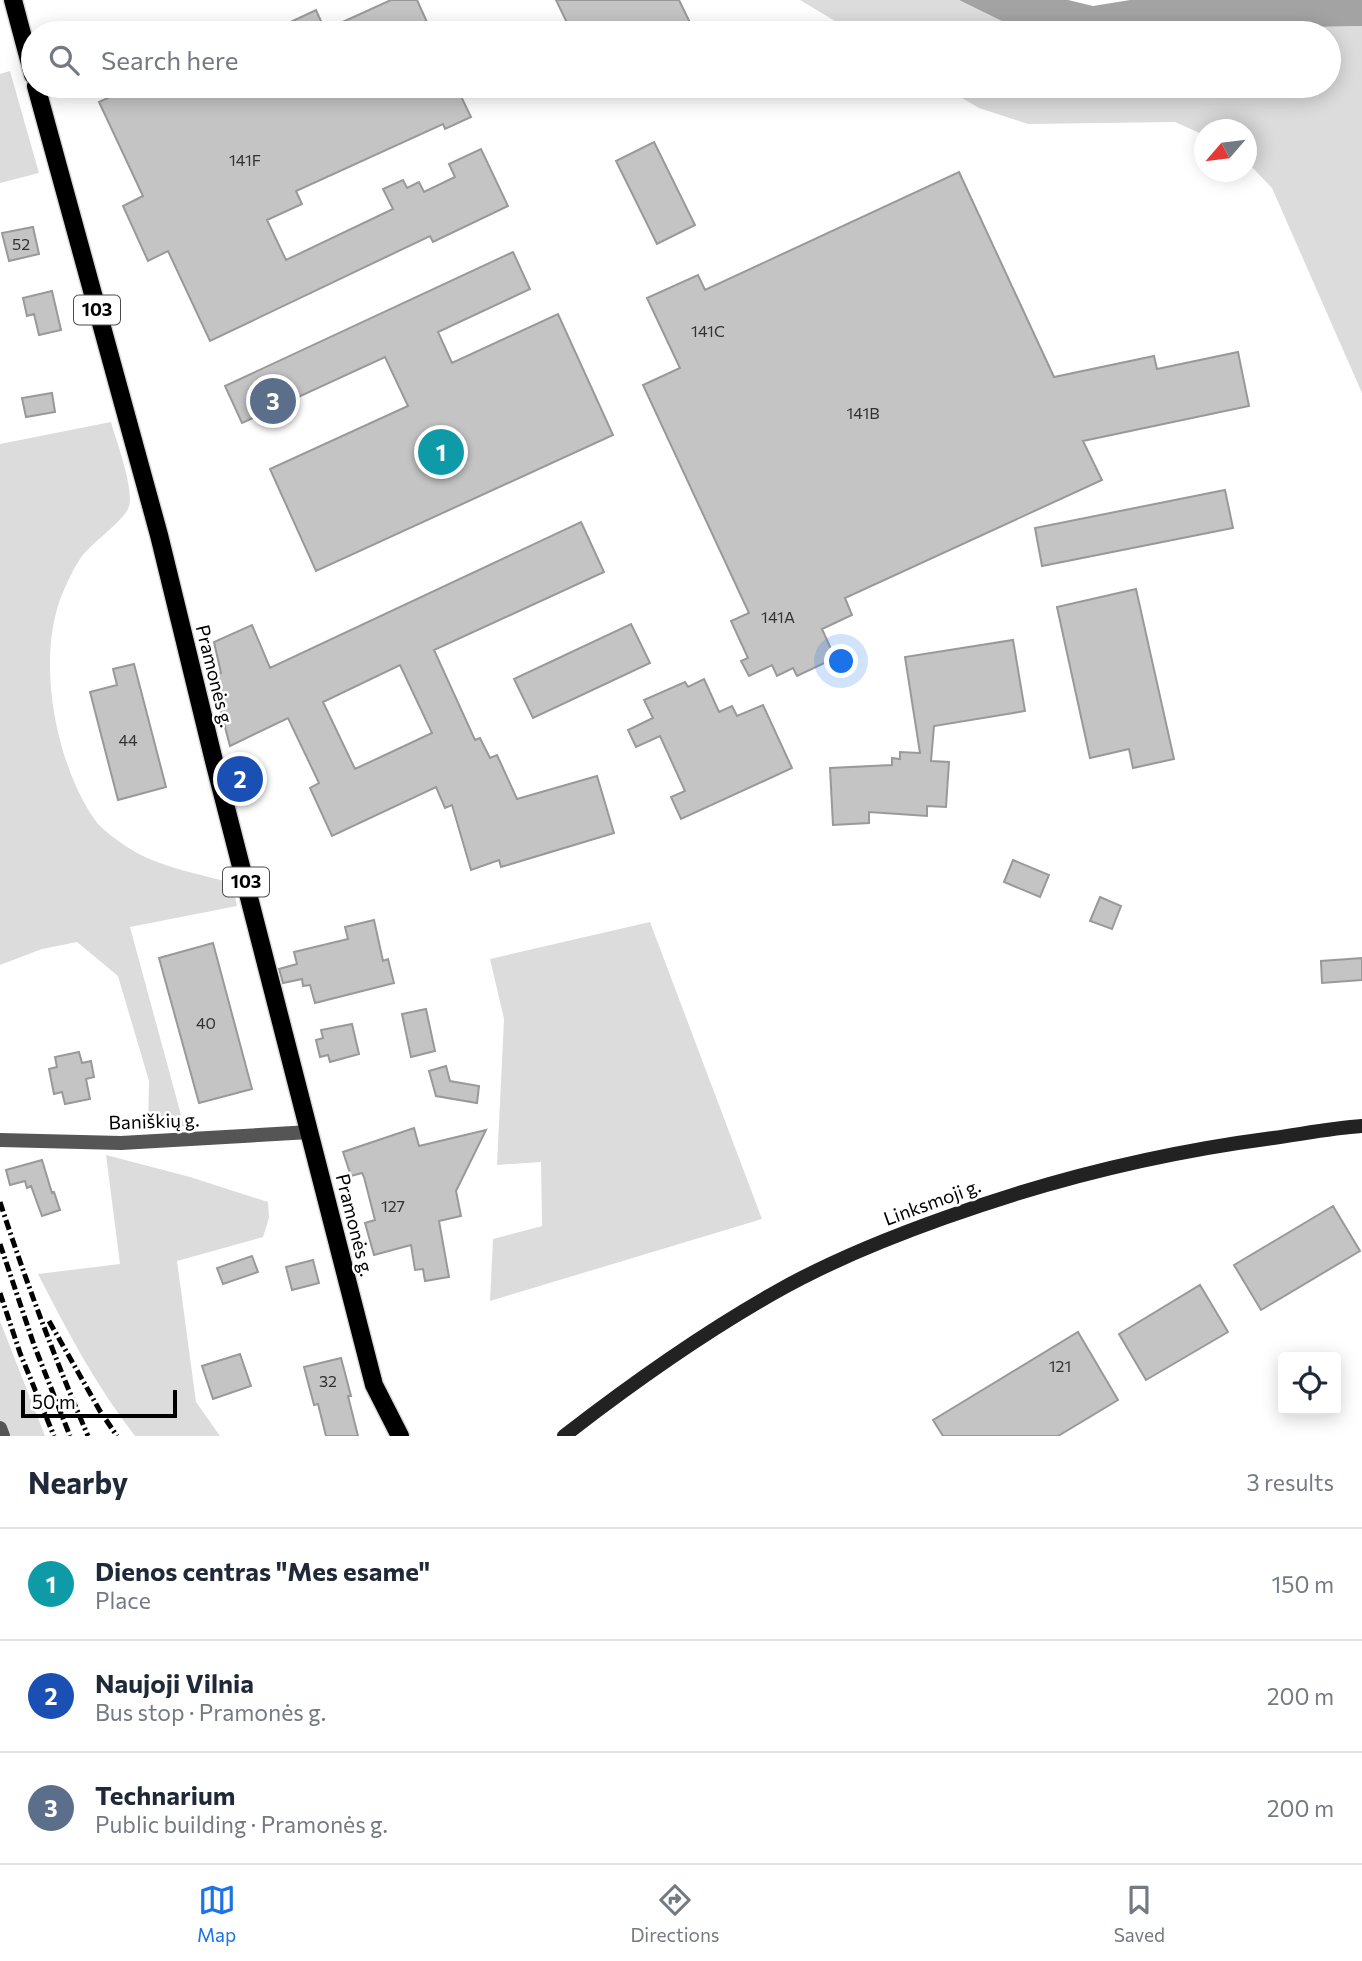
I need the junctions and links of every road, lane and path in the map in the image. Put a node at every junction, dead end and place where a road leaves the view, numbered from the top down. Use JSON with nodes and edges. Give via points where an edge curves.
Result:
{"nodes":[{"id":1,"x":13,"y":0,"type":"edge"},
{"id":2,"x":21,"y":30,"type":"edge"},
{"id":3,"x":39,"y":98,"type":"edge"},
{"id":4,"x":1362,"y":1126,"type":"edge"},
{"id":5,"x":310,"y":1132,"type":"junction"},
{"id":6,"x":0,"y":1140,"type":"edge"},
{"id":7,"x":0,"y":1428,"type":"edge"},
{"id":8,"x":3,"y":1436,"type":"edge"},
{"id":9,"x":400,"y":1436,"type":"edge"},
{"id":10,"x":564,"y":1436,"type":"edge"}],
"edges":[{"from":1,"to":2,"type":"main road"},
{"from":3,"to":5,"type":"main road","name":"Pramonės g.","number":"103","via":[[159,535]]},
{"from":4,"to":10,"type":"main road","name":"Linksmoji g.","via":[[1131,1162],[1056,1181],[893,1236],[787,1286],[699,1338]]},
{"from":5,"to":6,"type":"street","name":"Baniškių g.","via":[[121,1143]]},
{"from":5,"to":9,"type":"main road","name":"Pramonės g.","number":"103","via":[[374,1385]]},
{"from":7,"to":8,"type":"street"}]}
